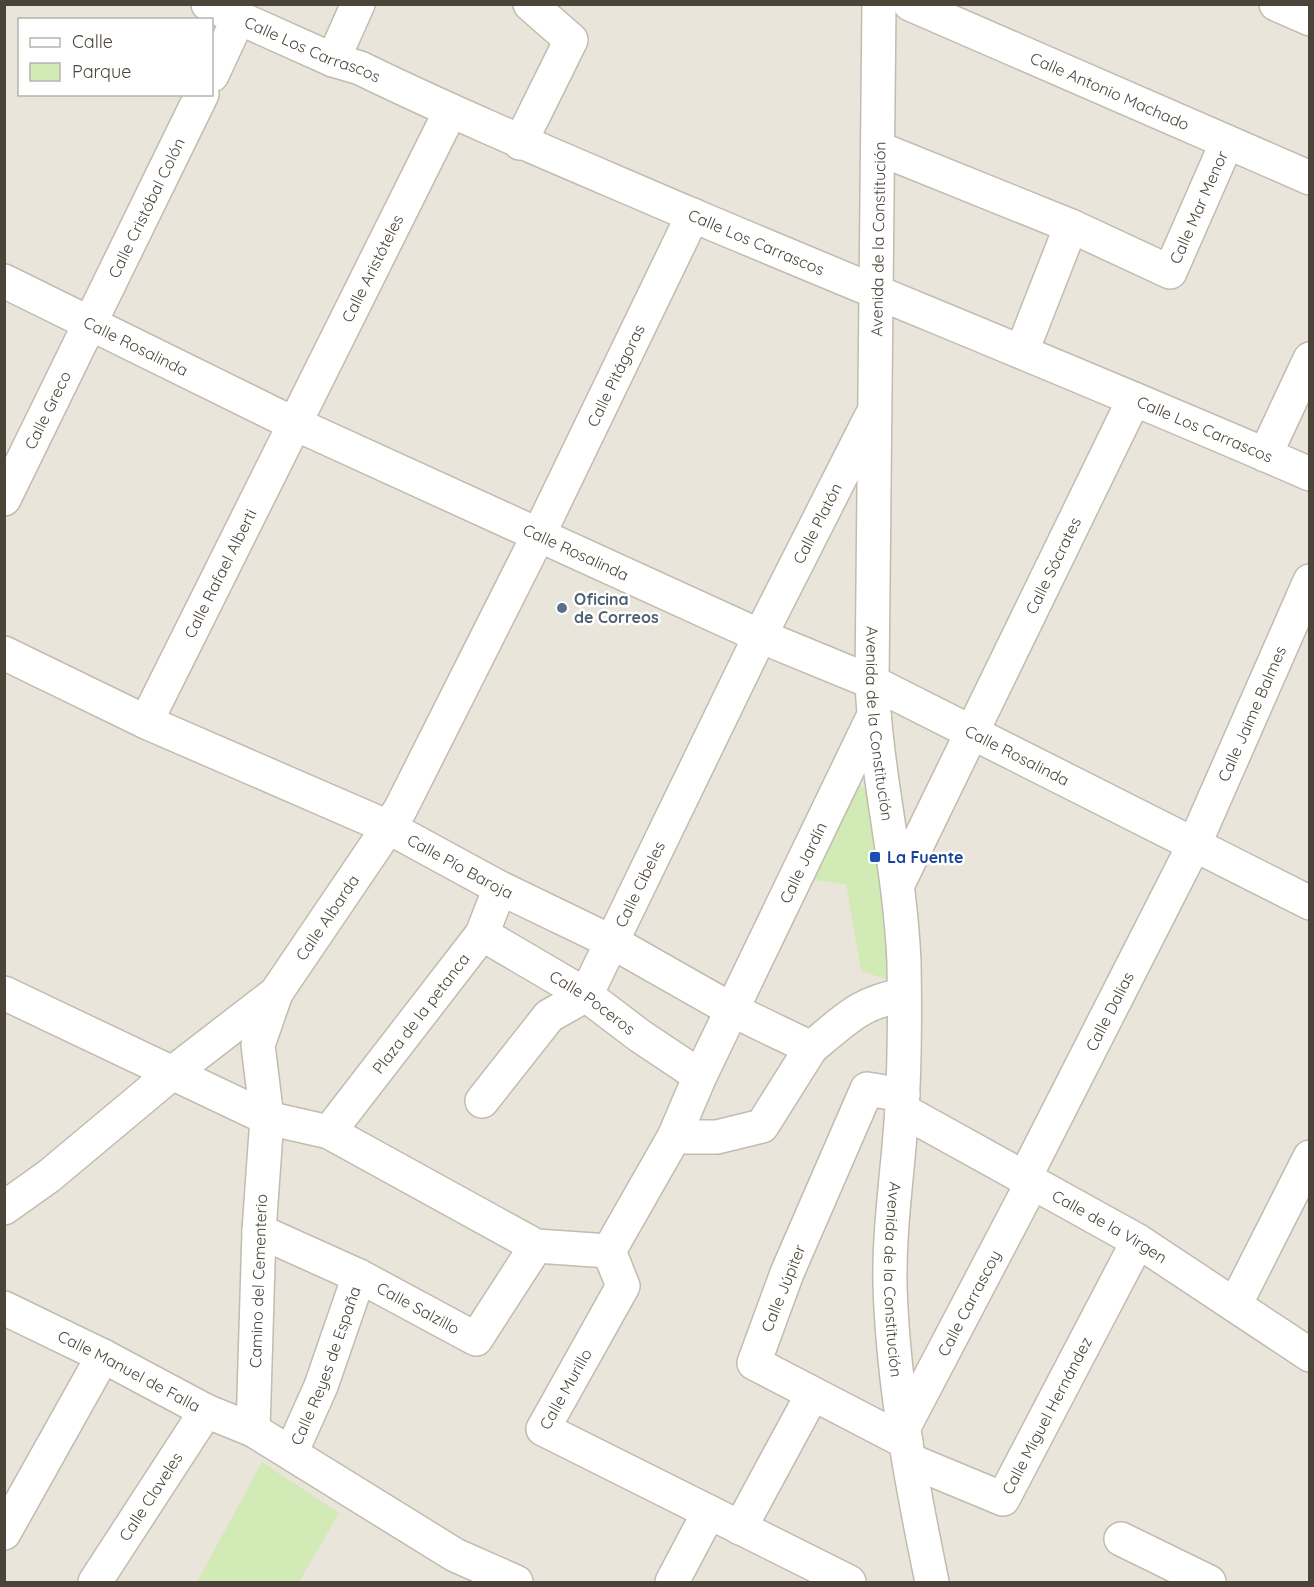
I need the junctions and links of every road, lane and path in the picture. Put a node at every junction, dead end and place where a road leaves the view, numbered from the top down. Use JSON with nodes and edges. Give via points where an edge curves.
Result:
{"nodes":[{"id":1,"x":208,"y":4,"type":"edge"},
{"id":2,"x":358,"y":4,"type":"edge"},
{"id":3,"x":530,"y":4,"type":"edge"},
{"id":4,"x":879,"y":4,"type":"edge"},
{"id":5,"x":910,"y":4,"type":"edge"},
{"id":6,"x":1276,"y":4,"type":"edge"},
{"id":7,"x":238,"y":19,"type":"junction"},
{"id":8,"x":1310,"y":19,"type":"edge"},
{"id":9,"x":333,"y":60,"type":"junction"},
{"id":10,"x":213,"y":73,"type":"edge"},
{"id":11,"x":201,"y":96,"type":"edge"},
{"id":12,"x":450,"y":112,"type":"junction"},
{"id":13,"x":1227,"y":142,"type":"junction"},
{"id":14,"x":520,"y":143,"type":"junction"},
{"id":15,"x":880,"y":149,"type":"junction"},
{"id":16,"x":1310,"y":178,"type":"edge"},
{"id":17,"x":693,"y":215,"type":"junction"},
{"id":18,"x":1071,"y":226,"type":"junction"},
{"id":19,"x":4,"y":281,"type":"edge"},
{"id":20,"x":878,"y":295,"type":"junction"},
{"id":21,"x":92,"y":323,"type":"junction"},
{"id":22,"x":1022,"y":351,"type":"junction"},
{"id":23,"x":1310,"y":359,"type":"edge"},
{"id":24,"x":1134,"y":399,"type":"junction"},
{"id":25,"x":875,"y":410,"type":"junction"},
{"id":26,"x":294,"y":424,"type":"junction"},
{"id":27,"x":1265,"y":455,"type":"junction"},
{"id":28,"x":1310,"y":474,"type":"edge"},
{"id":29,"x":4,"y":499,"type":"edge"},
{"id":30,"x":538,"y":536,"type":"junction"},
{"id":31,"x":1310,"y":581,"type":"edge"},
{"id":32,"x":760,"y":636,"type":"junction"},
{"id":33,"x":4,"y":653,"type":"edge"},
{"id":34,"x":872,"y":682,"type":"junction"},
{"id":35,"x":874,"y":715,"type":"junction"},
{"id":36,"x":146,"y":722,"type":"junction"},
{"id":37,"x":973,"y":731,"type":"junction"},
{"id":38,"x":388,"y":828,"type":"junction"},
{"id":39,"x":1194,"y":845,"type":"junction"},
{"id":40,"x":899,"y":882,"type":"junction"},
{"id":41,"x":500,"y":888,"type":"junction"},
{"id":42,"x":1310,"y":903,"type":"edge"},
{"id":43,"x":482,"y":934,"type":"junction"},
{"id":44,"x":614,"y":943,"type":"junction"},
{"id":45,"x":4,"y":993,"type":"edge"},
{"id":46,"x":276,"y":993,"type":"junction"},
{"id":47,"x":586,"y":995,"type":"junction"},
{"id":48,"x":904,"y":995,"type":"junction"},
{"id":49,"x":732,"y":1010,"type":"junction"},
{"id":50,"x":811,"y":1047,"type":"junction"},
{"id":51,"x":171,"y":1074,"type":"junction"},
{"id":52,"x":700,"y":1076,"type":"junction"},
{"id":53,"x":482,"y":1101,"type":"dead end"},
{"id":54,"x":903,"y":1102,"type":"junction"},
{"id":55,"x":267,"y":1118,"type":"junction"},
{"id":56,"x":329,"y":1132,"type":"junction"},
{"id":57,"x":674,"y":1137,"type":"junction"},
{"id":58,"x":1310,"y":1158,"type":"edge"},
{"id":59,"x":1029,"y":1179,"type":"junction"},
{"id":60,"x":4,"y":1208,"type":"edge"},
{"id":61,"x":259,"y":1231,"type":"junction"},
{"id":62,"x":1137,"y":1241,"type":"junction"},
{"id":63,"x":536,"y":1245,"type":"junction"},
{"id":64,"x":609,"y":1251,"type":"junction"},
{"id":65,"x":359,"y":1276,"type":"junction"},
{"id":66,"x":1235,"y":1305,"type":"junction"},
{"id":67,"x":4,"y":1308,"type":"edge"},
{"id":68,"x":1310,"y":1355,"type":"edge"},
{"id":69,"x":102,"y":1356,"type":"junction"},
{"id":70,"x":812,"y":1395,"type":"junction"},
{"id":71,"x":206,"y":1411,"type":"junction"},
{"id":72,"x":253,"y":1430,"type":"junction"},
{"id":73,"x":906,"y":1443,"type":"junction"},
{"id":74,"x":291,"y":1453,"type":"junction"},
{"id":75,"x":708,"y":1512,"type":"junction"},
{"id":76,"x":740,"y":1527,"type":"junction"},
{"id":77,"x":4,"y":1533,"type":"edge"},
{"id":78,"x":1120,"y":1539,"type":"dead end"},
{"id":79,"x":503,"y":1580,"type":"edge"},
{"id":80,"x":95,"y":1582,"type":"edge"},
{"id":81,"x":672,"y":1582,"type":"edge"},
{"id":82,"x":849,"y":1582,"type":"edge"},
{"id":83,"x":932,"y":1582,"type":"edge"},
{"id":84,"x":1209,"y":1582,"type":"edge"}],
"edges":[{"from":1,"to":7,"type":"street","name":"Calle Los Carrascos"},
{"from":2,"to":9,"type":"street"},
{"from":3,"to":14,"type":"street","via":[[571,40]]},
{"from":4,"to":15,"type":"street","name":"Avenida de la Constitución"},
{"from":5,"to":13,"type":"street","name":"Calle Antonio Machado"},
{"from":6,"to":8,"type":"street"},
{"from":7,"to":9,"type":"street","name":"Calle Los Carrascos"},
{"from":7,"to":10,"type":"street"},
{"from":9,"to":12,"type":"street","name":"Calle Los Carrascos","via":[[360,68]]},
{"from":11,"to":21,"type":"street","name":"Calle Cristóbal Colón"},
{"from":12,"to":14,"type":"street","name":"Calle Los Carrascos"},
{"from":12,"to":26,"type":"street","name":"Calle Aristóteles"},
{"from":13,"to":16,"type":"street","name":"Calle Antonio Machado"},
{"from":13,"to":18,"type":"street","name":"Calle Mar Menor","via":[[1170,272]]},
{"from":14,"to":17,"type":"street","name":"Calle Los Carrascos"},
{"from":15,"to":18,"type":"street","name":"Calle Mar Menor"},
{"from":15,"to":20,"type":"street","name":"Avenida de la Constitución"},
{"from":17,"to":20,"type":"street","name":"Calle Los Carrascos"},
{"from":17,"to":30,"type":"street","name":"Calle Pitágoras"},
{"from":18,"to":22,"type":"street"},
{"from":19,"to":21,"type":"street","name":"Calle Rosalinda"},
{"from":20,"to":22,"type":"street","name":"Calle Los Carrascos"},
{"from":20,"to":25,"type":"street","name":"Avenida de la Constitución"},
{"from":21,"to":26,"type":"street","name":"Calle Rosalinda"},
{"from":21,"to":29,"type":"street","name":"Calle Greco"},
{"from":22,"to":24,"type":"street","name":"Calle Los Carrascos"},
{"from":23,"to":27,"type":"street"},
{"from":24,"to":27,"type":"street","name":"Calle Los Carrascos"},
{"from":24,"to":37,"type":"street","name":"Calle Sócrates"},
{"from":25,"to":32,"type":"street","name":"Calle Platón"},
{"from":25,"to":34,"type":"street","name":"Avenida de la Constitución"},
{"from":26,"to":30,"type":"street","name":"Calle Rosalinda"},
{"from":26,"to":36,"type":"street","name":"Calle Rafael Alberti"},
{"from":27,"to":28,"type":"street","name":"Calle Los Carrascos"},
{"from":30,"to":32,"type":"street","name":"Calle Rosalinda"},
{"from":30,"to":38,"type":"street","name":"Calle Albarda"},
{"from":31,"to":39,"type":"street","name":"Calle Jaime Balmes"},
{"from":32,"to":34,"type":"street","name":"Calle Rosalinda"},
{"from":32,"to":44,"type":"street","name":"Calle Cibeles"},
{"from":33,"to":36,"type":"street","name":"Calle Pío Baroja"},
{"from":34,"to":35,"type":"street","name":"Avenida de la Constitución"},
{"from":34,"to":37,"type":"street","name":"Calle Rosalinda"},
{"from":35,"to":40,"type":"street","name":"Avenida de la Constitución"},
{"from":35,"to":49,"type":"street","name":"Calle Jardín"},
{"from":36,"to":38,"type":"street","name":"Calle Pío Baroja"},
{"from":37,"to":39,"type":"street","name":"Calle Rosalinda"},
{"from":37,"to":40,"type":"street","name":"Calle Sócrates"},
{"from":38,"to":41,"type":"street","name":"Calle Pío Baroja"},
{"from":38,"to":46,"type":"street","name":"Calle Albarda"},
{"from":39,"to":42,"type":"street","name":"Calle Rosalinda"},
{"from":39,"to":59,"type":"street","name":"Calle Dalias"},
{"from":40,"to":48,"type":"street","name":"Avenida de la Constitución"},
{"from":41,"to":43,"type":"street","name":"Plaza de la petanca"},
{"from":41,"to":44,"type":"street","name":"Calle Pío Baroja"},
{"from":43,"to":47,"type":"street","name":"Calle Poceros"},
{"from":43,"to":56,"type":"street","name":"Plaza de la petanca"},
{"from":44,"to":47,"type":"street","name":"Calle Cibeles"},
{"from":44,"to":49,"type":"street","name":"Calle Pío Baroja"},
{"from":45,"to":51,"type":"street"},
{"from":46,"to":51,"type":"street","name":"Calle Albarda"},
{"from":46,"to":55,"type":"street","name":"Camino del Cementerio","via":[[258,1045]]},
{"from":47,"to":52,"type":"street","name":"Calle Poceros"},
{"from":47,"to":53,"type":"street","via":[[549,1016]]},
{"from":48,"to":50,"type":"street","via":[[878,999],[858,1010]]},
{"from":48,"to":54,"type":"street","name":"Avenida de la Constitución"},
{"from":49,"to":50,"type":"street","name":"Calle Pío Baroja"},
{"from":49,"to":52,"type":"street","name":"Calle Jardín"},
{"from":50,"to":57,"type":"street","via":[[762,1126],[717,1137]]},
{"from":51,"to":55,"type":"street"},
{"from":51,"to":60,"type":"street","name":"Calle Albarda","via":[[49,1176]]},
{"from":52,"to":57,"type":"street"},
{"from":54,"to":59,"type":"street","name":"Calle de la Virgen"},
{"from":54,"to":70,"type":"street","name":"Calle Júpiter","via":[[867,1089],[787,1273],[754,1363]]},
{"from":54,"to":73,"type":"street","name":"Avenida de la Constitución","via":[[890,1286]]},
{"from":55,"to":56,"type":"street"},
{"from":55,"to":61,"type":"street","name":"Camino del Cementerio"},
{"from":56,"to":63,"type":"street"},
{"from":57,"to":64,"type":"street"},
{"from":58,"to":66,"type":"street"},
{"from":59,"to":62,"type":"street","name":"Calle de la Virgen"},
{"from":59,"to":73,"type":"street","name":"Calle Carrascoy"},
{"from":61,"to":65,"type":"street","name":"Calle Salzillo"},
{"from":61,"to":72,"type":"street","name":"Camino del Cementerio"},
{"from":62,"to":66,"type":"street","name":"Calle de la Virgen"},
{"from":62,"to":73,"type":"street","name":"Calle Miguel Hernández","via":[[1003,1499]]},
{"from":63,"to":64,"type":"street"},
{"from":63,"to":65,"type":"street","name":"Calle Salzillo","via":[[476,1339]]},
{"from":64,"to":75,"type":"street","name":"Calle Murillo","via":[[623,1286],[543,1429]]},
{"from":65,"to":74,"type":"street","name":"Calle Reyes de España","via":[[321,1386]]},
{"from":66,"to":68,"type":"street","name":"Calle de la Virgen"},
{"from":67,"to":69,"type":"street","name":"Calle Manuel de Falla"},
{"from":69,"to":71,"type":"street","name":"Calle Manuel de Falla"},
{"from":69,"to":77,"type":"street"},
{"from":70,"to":73,"type":"street","name":"Calle Júpiter"},
{"from":70,"to":76,"type":"street"},
{"from":71,"to":72,"type":"street","name":"Calle Manuel de Falla"},
{"from":71,"to":80,"type":"street","name":"Calle Claveles"},
{"from":72,"to":74,"type":"street"},
{"from":73,"to":83,"type":"street","name":"Avenida de la Constitución"},
{"from":74,"to":79,"type":"street","via":[[455,1555]]},
{"from":75,"to":76,"type":"street","name":"Calle Murillo"},
{"from":75,"to":81,"type":"street"},
{"from":76,"to":82,"type":"street","name":"Calle Murillo"},
{"from":78,"to":84,"type":"street"}]}
